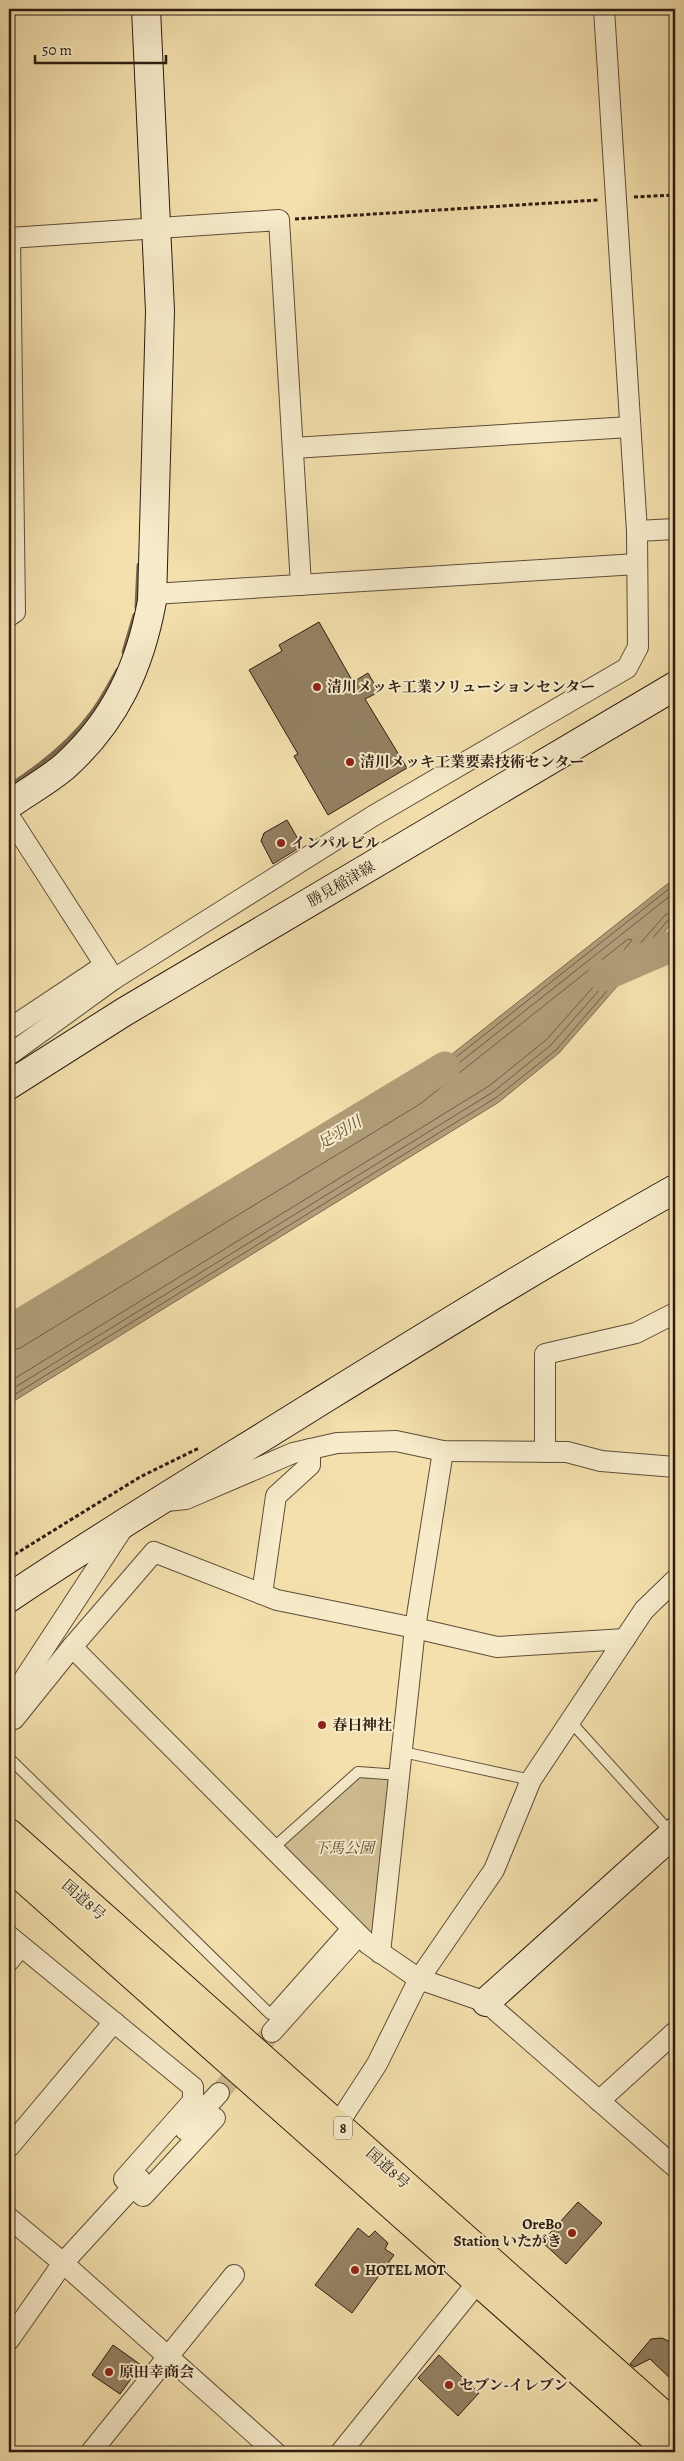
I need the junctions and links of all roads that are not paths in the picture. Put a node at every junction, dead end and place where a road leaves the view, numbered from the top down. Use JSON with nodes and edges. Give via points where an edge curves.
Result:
{"nodes":[{"id":1,"x":146,"y":9,"type":"edge"},
{"id":2,"x":604,"y":9,"type":"edge"},
{"id":3,"x":158,"y":228,"type":"junction"},
{"id":4,"x":9,"y":238,"type":"edge"},
{"id":5,"x":630,"y":426,"type":"junction"},
{"id":6,"x":293,"y":448,"type":"junction"},
{"id":7,"x":11,"y":487,"type":"edge"},
{"id":8,"x":675,"y":529,"type":"edge"},
{"id":9,"x":637,"y":531,"type":"junction"},
{"id":10,"x":637,"y":564,"type":"junction"},
{"id":11,"x":301,"y":585,"type":"junction"},
{"id":12,"x":153,"y":594,"type":"junction"},
{"id":13,"x":9,"y":616,"type":"edge"},
{"id":14,"x":675,"y":686,"type":"edge"},
{"id":15,"x":9,"y":805,"type":"edge"},
{"id":16,"x":9,"y":816,"type":"edge"},
{"id":17,"x":110,"y":972,"type":"junction"},
{"id":18,"x":9,"y":1029,"type":"edge"},
{"id":19,"x":9,"y":1055,"type":"edge"},
{"id":20,"x":9,"y":1085,"type":"edge"},
{"id":21,"x":675,"y":1189,"type":"edge"},
{"id":22,"x":675,"y":1313,"type":"edge"},
{"id":23,"x":310,"y":1449,"type":"junction"},
{"id":24,"x":443,"y":1451,"type":"junction"},
{"id":25,"x":545,"y":1452,"type":"junction"},
{"id":26,"x":675,"y":1467,"type":"edge"},
{"id":27,"x":159,"y":1501,"type":"junction"},
{"id":28,"x":129,"y":1520,"type":"junction"},
{"id":29,"x":675,"y":1580,"type":"edge"},
{"id":30,"x":262,"y":1594,"type":"junction"},
{"id":31,"x":9,"y":1598,"type":"edge"},
{"id":32,"x":415,"y":1628,"type":"junction"},
{"id":33,"x":625,"y":1639,"type":"junction"},
{"id":34,"x":72,"y":1647,"type":"junction"},
{"id":35,"x":9,"y":1702,"type":"edge"},
{"id":36,"x":9,"y":1715,"type":"edge"},
{"id":37,"x":570,"y":1721,"type":"junction"},
{"id":38,"x":403,"y":1752,"type":"junction"},
{"id":39,"x":9,"y":1758,"type":"edge"},
{"id":40,"x":400,"y":1775,"type":"junction"},
{"id":41,"x":531,"y":1780,"type":"junction"},
{"id":42,"x":9,"y":1833,"type":"edge"},
{"id":43,"x":674,"y":1834,"type":"edge"},
{"id":44,"x":272,"y":1848,"type":"junction"},
{"id":45,"x":9,"y":1866,"type":"edge"},
{"id":46,"x":353,"y":1931,"type":"junction"},
{"id":47,"x":13,"y":1948,"type":"edge"},
{"id":48,"x":380,"y":1953,"type":"junction"},
{"id":49,"x":420,"y":1979,"type":"junction"},
{"id":50,"x":486,"y":2002,"type":"junction"},
{"id":51,"x":114,"y":2022,"type":"junction"},
{"id":52,"x":272,"y":2032,"type":"tunnel mouth"},
{"id":53,"x":675,"y":2032,"type":"edge"},
{"id":54,"x":219,"y":2093,"type":"tunnel mouth"},
{"id":55,"x":599,"y":2101,"type":"junction"},
{"id":56,"x":215,"y":2118,"type":"dead end"},
{"id":57,"x":338,"y":2124,"type":"junction"},
{"id":58,"x":9,"y":2147,"type":"edge"},
{"id":59,"x":675,"y":2167,"type":"edge"},
{"id":60,"x":132,"y":2188,"type":"junction"},
{"id":61,"x":9,"y":2218,"type":"edge"},
{"id":62,"x":63,"y":2263,"type":"junction"},
{"id":63,"x":234,"y":2275,"type":"dead end"},
{"id":64,"x":477,"y":2283,"type":"junction"},
{"id":65,"x":9,"y":2340,"type":"edge"},
{"id":66,"x":167,"y":2357,"type":"junction"},
{"id":67,"x":675,"y":2425,"type":"edge"},
{"id":68,"x":91,"y":2452,"type":"edge"},
{"id":69,"x":275,"y":2452,"type":"edge"},
{"id":70,"x":341,"y":2452,"type":"edge"},
{"id":71,"x":670,"y":2452,"type":"edge"}],
"edges":[{"from":1,"to":3,"type":"street"},
{"from":2,"to":5,"type":"street"},
{"from":3,"to":4,"type":"street"},
{"from":3,"to":6,"type":"street","via":[[280,220]]},
{"from":3,"to":12,"type":"street","via":[[160,311]]},
{"from":4,"to":7,"type":"street"},
{"from":5,"to":6,"type":"street"},
{"from":5,"to":9,"type":"street"},
{"from":6,"to":11,"type":"street"},
{"from":7,"to":13,"type":"street","via":[[15,612]]},
{"from":8,"to":9,"type":"street"},
{"from":9,"to":10,"type":"street"},
{"from":10,"to":11,"type":"street"},
{"from":10,"to":17,"type":"street","via":[[638,647],[626,668]]},
{"from":11,"to":12,"type":"street"},
{"from":12,"to":15,"type":"street","via":[[146,635],[133,673],[106,721],[64,766]]},
{"from":14,"to":20,"type":"street","name":"勝見稲津線","via":[[124,1012]]},
{"from":16,"to":17,"type":"street"},
{"from":17,"to":18,"type":"street"},
{"from":17,"to":19,"type":"street"},
{"from":21,"to":27,"type":"street","via":[[580,1243]]},
{"from":22,"to":25,"type":"street","via":[[636,1334],[545,1354]]},
{"from":23,"to":24,"type":"street","via":[[337,1443],[396,1441]]},
{"from":23,"to":27,"type":"street","via":[[293,1453],[186,1499]]},
{"from":23,"to":30,"type":"street","via":[[310,1465],[276,1496]]},
{"from":24,"to":25,"type":"street"},
{"from":24,"to":32,"type":"street"},
{"from":25,"to":26,"type":"street","via":[[567,1452],[601,1460]]},
{"from":27,"to":28,"type":"street"},
{"from":28,"to":31,"type":"street"},
{"from":28,"to":35,"type":"street"},
{"from":29,"to":33,"type":"street","via":[[644,1610]]},
{"from":30,"to":32,"type":"street"},
{"from":30,"to":34,"type":"street","via":[[154,1552]]},
{"from":32,"to":33,"type":"street","via":[[497,1647]]},
{"from":32,"to":38,"type":"street"},
{"from":33,"to":37,"type":"street"},
{"from":34,"to":36,"type":"street","via":[[14,1719]]},
{"from":34,"to":44,"type":"street"},
{"from":37,"to":41,"type":"street"},
{"from":37,"to":43,"type":"lane"},
{"from":38,"to":40,"type":"street"},
{"from":38,"to":41,"type":"lane"},
{"from":39,"to":46,"type":"lane","via":[[270,2014]]},
{"from":40,"to":44,"type":"lane","via":[[358,1772]]},
{"from":40,"to":48,"type":"street"},
{"from":41,"to":49,"type":"street","via":[[494,1870]]},
{"from":42,"to":57,"type":"highway","name":"国道8号","number":"8"},
{"from":43,"to":50,"type":"street"},
{"from":44,"to":46,"type":"street"},
{"from":45,"to":64,"type":"highway","name":"国道8号","number":"8"},
{"from":46,"to":48,"type":"street"},
{"from":46,"to":52,"type":"street"},
{"from":47,"to":51,"type":"street"},
{"from":48,"to":49,"type":"street"},
{"from":49,"to":50,"type":"street"},
{"from":49,"to":57,"type":"street","via":[[377,2064]]},
{"from":50,"to":55,"type":"street"},
{"from":51,"to":58,"type":"street"},
{"from":51,"to":60,"type":"street","via":[[193,2086],[193,2101],[124,2179]]},
{"from":53,"to":55,"type":"street"},
{"from":54,"to":60,"type":"street"},
{"from":55,"to":59,"type":"street"},
{"from":56,"to":60,"type":"street","via":[[143,2196]]},
{"from":57,"to":67,"type":"highway","name":"国道8号","number":"8"},
{"from":60,"to":62,"type":"street"},
{"from":61,"to":62,"type":"street"},
{"from":62,"to":65,"type":"street"},
{"from":62,"to":66,"type":"street"},
{"from":63,"to":66,"type":"street"},
{"from":64,"to":70,"type":"street"},
{"from":64,"to":71,"type":"highway","name":"国道8号","number":"8"},
{"from":66,"to":68,"type":"street"},
{"from":66,"to":69,"type":"street"}]}
